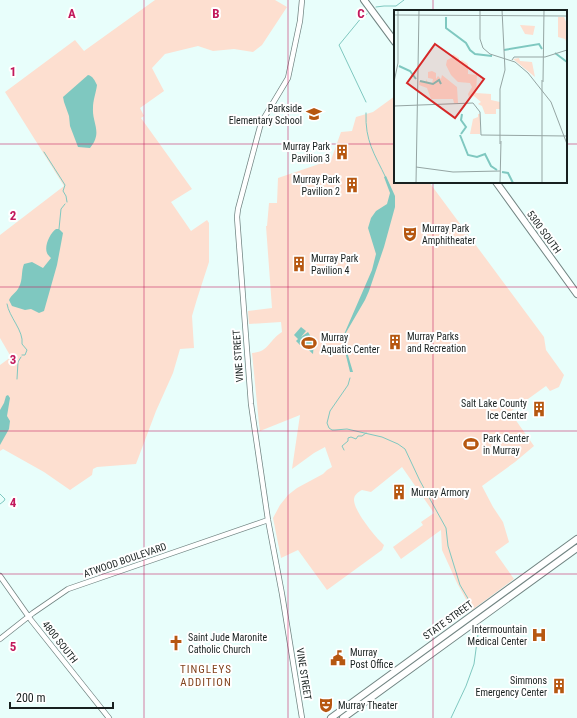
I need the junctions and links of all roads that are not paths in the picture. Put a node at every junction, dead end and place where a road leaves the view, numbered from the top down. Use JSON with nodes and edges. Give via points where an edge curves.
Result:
{"nodes":[{"id":1,"x":302,"y":0,"type":"edge"},
{"id":2,"x":364,"y":0,"type":"edge"},
{"id":3,"x":394,"y":41,"type":"edge"},
{"id":4,"x":497,"y":183,"type":"edge"},
{"id":5,"x":577,"y":294,"type":"edge"},
{"id":6,"x":268,"y":520,"type":"junction"},
{"id":7,"x":577,"y":539,"type":"edge"},
{"id":8,"x":577,"y":548,"type":"edge"},
{"id":9,"x":0,"y":576,"type":"edge"},
{"id":10,"x":29,"y":617,"type":"junction"},
{"id":11,"x":0,"y":639,"type":"edge"},
{"id":12,"x":109,"y":718,"type":"edge"},
{"id":13,"x":302,"y":718,"type":"edge"},
{"id":14,"x":331,"y":718,"type":"edge"},
{"id":15,"x":343,"y":718,"type":"edge"}],
"edges":[{"from":1,"to":6,"type":"street","name":"VINE STREET","via":[[288,78],[261,123],[237,214],[250,395]]},
{"from":2,"to":3,"type":"main road"},
{"from":4,"to":5,"type":"main road","name":"5300 SOUTH"},
{"from":6,"to":10,"type":"street","name":"ATWOOD BOULEVARD","via":[[68,589]]},
{"from":6,"to":13,"type":"street","name":"VINE STREET"},
{"from":7,"to":14,"type":"main road","name":"STATE STREET"},
{"from":8,"to":15,"type":"main road","name":"STATE STREET"},
{"from":9,"to":10,"type":"street","name":"4800 SOUTH"},
{"from":10,"to":11,"type":"street","name":"ATWOOD BOULEVARD"},
{"from":10,"to":12,"type":"street","name":"4800 SOUTH"}]}
